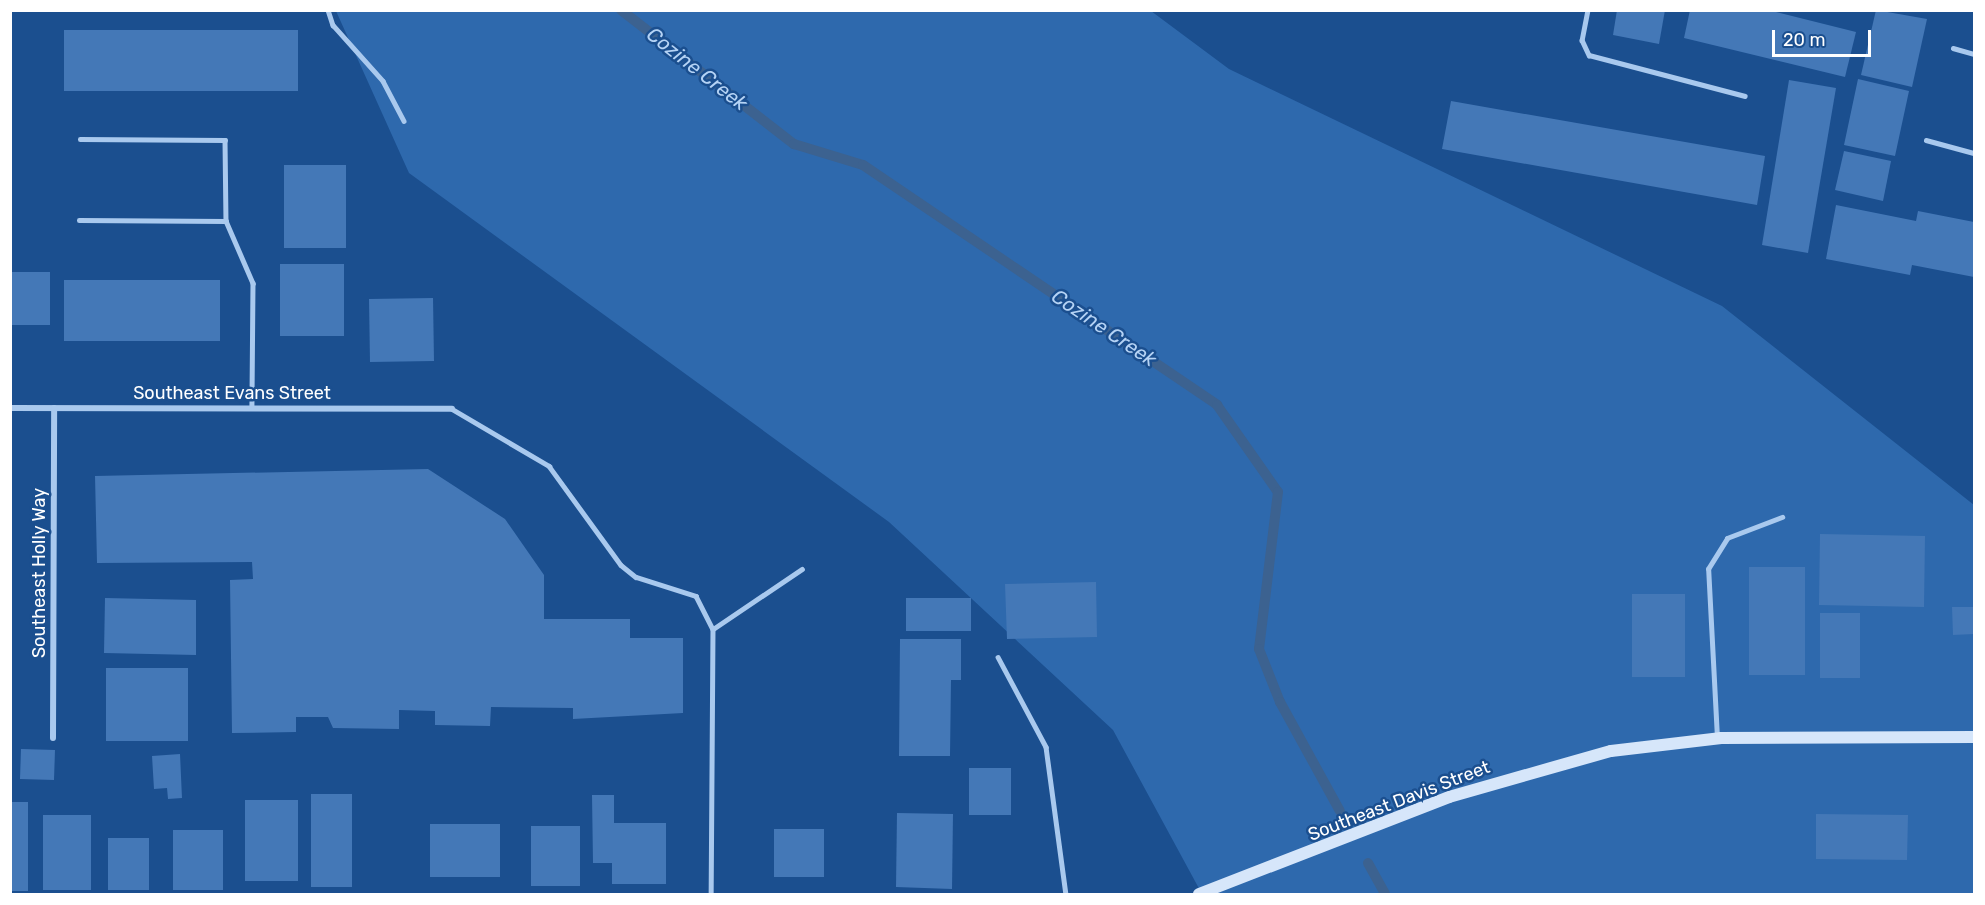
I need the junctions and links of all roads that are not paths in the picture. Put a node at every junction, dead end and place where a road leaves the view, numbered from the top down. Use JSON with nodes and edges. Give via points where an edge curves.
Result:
{"nodes":[{"id":1,"x":328,"y":10,"type":"edge"},
{"id":2,"x":1588,"y":10,"type":"edge"},
{"id":3,"x":1953,"y":48,"type":"dead end"},
{"id":4,"x":1974,"y":54,"type":"edge"},
{"id":5,"x":1745,"y":96,"type":"dead end"},
{"id":6,"x":404,"y":121,"type":"dead end"},
{"id":7,"x":80,"y":139,"type":"dead end"},
{"id":8,"x":1926,"y":140,"type":"dead end"},
{"id":9,"x":1974,"y":153,"type":"edge"},
{"id":10,"x":79,"y":220,"type":"dead end"},
{"id":11,"x":226,"y":221,"type":"junction"},
{"id":12,"x":10,"y":408,"type":"edge"},
{"id":13,"x":54,"y":408,"type":"junction"},
{"id":14,"x":252,"y":408,"type":"junction"},
{"id":15,"x":452,"y":409,"type":"joint"},
{"id":16,"x":1782,"y":517,"type":"dead end"},
{"id":17,"x":802,"y":568,"type":"dead end"},
{"id":18,"x":712,"y":628,"type":"junction"},
{"id":19,"x":998,"y":657,"type":"dead end"},
{"id":20,"x":1974,"y":737,"type":"edge"},
{"id":21,"x":53,"y":738,"type":"dead end"},
{"id":22,"x":1717,"y":738,"type":"junction"},
{"id":23,"x":711,"y":894,"type":"edge"},
{"id":24,"x":1066,"y":894,"type":"edge"},
{"id":25,"x":1200,"y":894,"type":"edge"}],
"edges":[{"from":1,"to":6,"type":"lane","via":[[333,25],[383,81]]},
{"from":2,"to":5,"type":"lane","via":[[1582,40],[1588,55]]},
{"from":3,"to":4,"type":"lane"},
{"from":7,"to":11,"type":"lane","via":[[225,140]]},
{"from":8,"to":9,"type":"lane"},
{"from":10,"to":11,"type":"lane"},
{"from":11,"to":14,"type":"lane","via":[[253,282]]},
{"from":12,"to":13,"type":"street","name":"Southeast Evans Street"},
{"from":13,"to":14,"type":"street","name":"Southeast Evans Street"},
{"from":13,"to":21,"type":"street","name":"Southeast Holly Way"},
{"from":14,"to":15,"type":"street","name":"Southeast Evans Street"},
{"from":15,"to":18,"type":"lane","via":[[549,466],[621,565],[636,577],[696,596]]},
{"from":16,"to":22,"type":"lane","via":[[1727,538],[1708,569]]},
{"from":17,"to":18,"type":"lane"},
{"from":18,"to":23,"type":"lane"},
{"from":19,"to":24,"type":"lane","via":[[1047,747]]},
{"from":20,"to":22,"type":"street","name":"Southeast Davis Street"},
{"from":22,"to":25,"type":"street","name":"Southeast Davis Street","via":[[1611,751],[1502,779]]}]}
